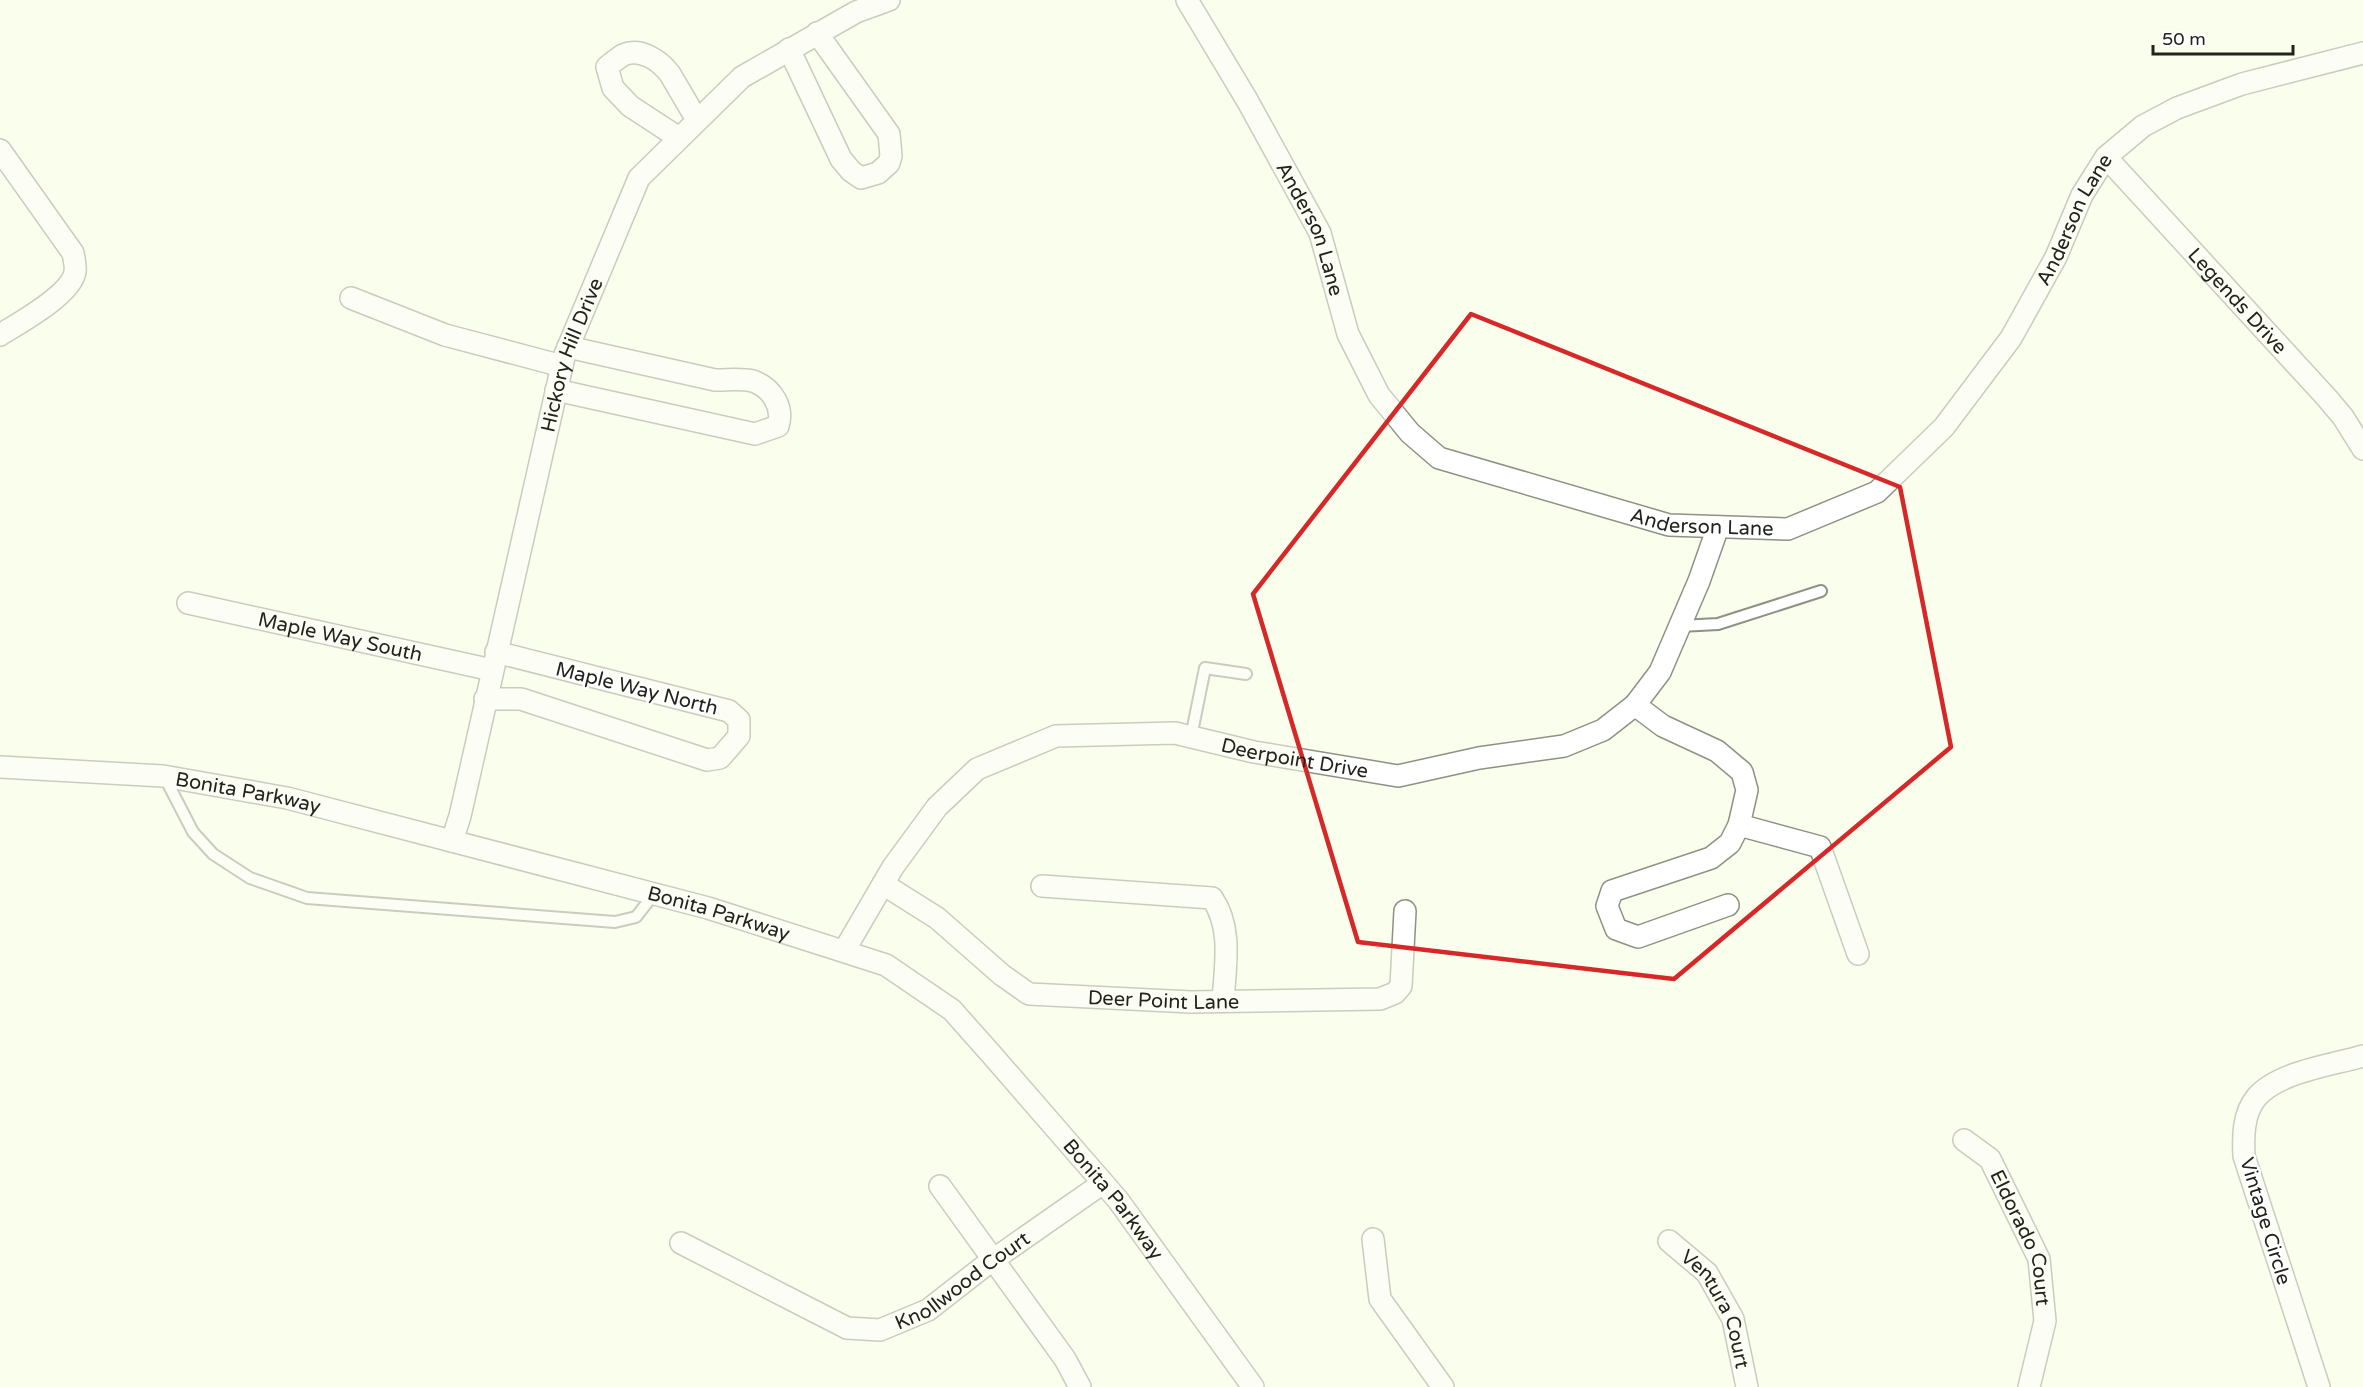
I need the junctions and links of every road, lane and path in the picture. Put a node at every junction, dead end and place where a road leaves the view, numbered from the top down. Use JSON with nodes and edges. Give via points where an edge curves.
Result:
{"nodes":[{"id":1,"x":889,"y":0,"type":"edge"},
{"id":2,"x":1186,"y":0,"type":"edge"},
{"id":3,"x":817,"y":33,"type":"junction"},
{"id":4,"x":789,"y":49,"type":"junction"},
{"id":5,"x":2363,"y":53,"type":"edge"},
{"id":6,"x":697,"y":120,"type":"junction"},
{"id":7,"x":679,"y":138,"type":"junction"},
{"id":8,"x":0,"y":150,"type":"edge"},
{"id":9,"x":2106,"y":157,"type":"junction"},
{"id":10,"x":351,"y":298,"type":"dead end"},
{"id":11,"x":0,"y":335,"type":"edge"},
{"id":12,"x":565,"y":357,"type":"junction"},
{"id":13,"x":556,"y":390,"type":"junction"},
{"id":14,"x":2363,"y":448,"type":"edge"},
{"id":15,"x":1718,"y":527,"type":"junction"},
{"id":16,"x":1821,"y":591,"type":"dead end"},
{"id":17,"x":188,"y":603,"type":"dead end"},
{"id":18,"x":1680,"y":626,"type":"junction"},
{"id":19,"x":494,"y":661,"type":"junction"},
{"id":20,"x":1246,"y":674,"type":"dead end"},
{"id":21,"x":485,"y":699,"type":"junction"},
{"id":22,"x":1635,"y":705,"type":"junction"},
{"id":23,"x":1191,"y":737,"type":"junction"},
{"id":24,"x":0,"y":767,"type":"edge"},
{"id":25,"x":164,"y":776,"type":"junction"},
{"id":26,"x":1739,"y":825,"type":"junction"},
{"id":27,"x":452,"y":841,"type":"junction"},
{"id":28,"x":883,"y":884,"type":"junction"},
{"id":29,"x":1042,"y":886,"type":"dead end"},
{"id":30,"x":654,"y":894,"type":"junction"},
{"id":31,"x":1728,"y":905,"type":"dead end"},
{"id":32,"x":1405,"y":911,"type":"dead end"},
{"id":33,"x":844,"y":951,"type":"junction"},
{"id":34,"x":1858,"y":954,"type":"dead end"},
{"id":35,"x":1223,"y":1001,"type":"junction"},
{"id":36,"x":2363,"y":1056,"type":"edge"},
{"id":37,"x":1964,"y":1140,"type":"dead end"},
{"id":38,"x":1103,"y":1183,"type":"junction"},
{"id":39,"x":940,"y":1185,"type":"dead end"},
{"id":40,"x":1373,"y":1239,"type":"dead end"},
{"id":41,"x":1669,"y":1241,"type":"dead end"},
{"id":42,"x":681,"y":1243,"type":"dead end"},
{"id":43,"x":993,"y":1260,"type":"junction"},
{"id":44,"x":1080,"y":1387,"type":"edge"},
{"id":45,"x":1253,"y":1387,"type":"edge"},
{"id":46,"x":1443,"y":1387,"type":"edge"},
{"id":47,"x":1747,"y":1387,"type":"edge"},
{"id":48,"x":2029,"y":1387,"type":"edge"},
{"id":49,"x":2319,"y":1387,"type":"edge"}],
"edges":[{"from":1,"to":3,"type":"street","name":"Hickory Hill Drive"},
{"from":2,"to":15,"type":"street","name":"Anderson Lane","via":[[1248,100],[1320,233],[1348,334],[1379,395],[1410,433],[1440,458],[1669,525]]},
{"from":3,"to":4,"type":"street","name":"Hickory Hill Drive"},
{"from":3,"to":4,"type":"street","via":[[890,134],[889,164],[878,173],[861,178],[841,159]]},
{"from":4,"to":6,"type":"street","name":"Hickory Hill Drive","via":[[742,77]]},
{"from":5,"to":9,"type":"street","name":"Anderson Lane","via":[[2242,84],[2177,108],[2143,126]]},
{"from":6,"to":7,"type":"street","name":"Hickory Hill Drive"},
{"from":6,"to":7,"type":"street","via":[[665,67],[648,55],[626,54],[607,67],[613,88],[630,106]]},
{"from":7,"to":12,"type":"street","name":"Hickory Hill Drive","via":[[639,178]]},
{"from":8,"to":11,"type":"street","via":[[73,254],[75,273],[43,308]]},
{"from":9,"to":14,"type":"street","name":"Legends Drive","via":[[2327,398]]},
{"from":9,"to":15,"type":"street","name":"Anderson Lane","via":[[2082,195],[2056,257],[2011,338],[1944,427],[1877,492],[1788,529]]},
{"from":10,"to":12,"type":"street","via":[[445,335]]},
{"from":12,"to":13,"type":"street","name":"Hickory Hill Drive"},
{"from":12,"to":13,"type":"street","via":[[715,380],[754,382],[767,389],[780,406],[780,419],[777,426],[755,434]]},
{"from":13,"to":19,"type":"street","name":"Hickory Hill Drive"},
{"from":15,"to":18,"type":"street","name":"Deerpoint Drive"},
{"from":16,"to":18,"type":"lane","via":[[1718,624]]},
{"from":17,"to":19,"type":"street","name":"Maple Way South"},
{"from":18,"to":22,"type":"street","name":"Deerpoint Drive","via":[[1660,672]]},
{"from":19,"to":21,"type":"street","name":"Hickory Hill Drive"},
{"from":19,"to":21,"type":"street","name":"Maple Way North","via":[[729,711],[739,720],[739,736],[720,758],[707,760],[521,699]]},
{"from":20,"to":23,"type":"lane","via":[[1205,668]]},
{"from":21,"to":27,"type":"street","name":"Hickory Hill Drive"},
{"from":22,"to":23,"type":"street","name":"Deerpoint Drive","via":[[1603,730],[1564,746],[1479,758],[1398,776],[1254,752]]},
{"from":22,"to":26,"type":"street","via":[[1664,726],[1717,751],[1742,772],[1747,790]]},
{"from":23,"to":28,"type":"street","name":"Deerpoint Drive","via":[[1175,733],[1056,736],[977,769],[937,807]]},
{"from":24,"to":25,"type":"street","name":"Bonita Parkway"},
{"from":25,"to":27,"type":"street","name":"Bonita Parkway","via":[[287,798]]},
{"from":25,"to":30,"type":"lane","via":[[193,832],[213,854],[250,879],[307,898],[615,922],[636,917]]},
{"from":26,"to":31,"type":"street","via":[[1730,843],[1711,858],[1612,891],[1608,906],[1616,929],[1638,937]]},
{"from":26,"to":34,"type":"street","via":[[1820,847]]},
{"from":27,"to":30,"type":"street","name":"Bonita Parkway"},
{"from":28,"to":33,"type":"street","name":"Deerpoint Drive"},
{"from":28,"to":35,"type":"street","name":"Deer Point Lane","via":[[937,918],[1029,994]]},
{"from":29,"to":35,"type":"street","via":[[1212,898],[1226,930]]},
{"from":30,"to":33,"type":"street","name":"Bonita Parkway"},
{"from":32,"to":35,"type":"street","name":"Deer Point Lane","via":[[1401,986],[1395,993],[1380,999]]},
{"from":33,"to":38,"type":"street","name":"Bonita Parkway","via":[[886,965],[952,1010]]},
{"from":36,"to":49,"type":"street","name":"Vintage Circle","via":[[2288,1077],[2270,1087],[2256,1098],[2243,1134],[2244,1156]]},
{"from":37,"to":48,"type":"street","name":"Eldorado Court","via":[[1990,1159],[2040,1258],[2045,1321]]},
{"from":38,"to":43,"type":"street","name":"Knollwood Court"},
{"from":38,"to":45,"type":"street","name":"Bonita Parkway"},
{"from":39,"to":43,"type":"street"},
{"from":40,"to":46,"type":"street","via":[[1380,1299]]},
{"from":41,"to":47,"type":"street","name":"Ventura Court","via":[[1707,1273],[1733,1319]]},
{"from":42,"to":43,"type":"street","name":"Knollwood Court","via":[[847,1328],[880,1330],[928,1310]]},
{"from":43,"to":44,"type":"street","via":[[1065,1359]]}]}
